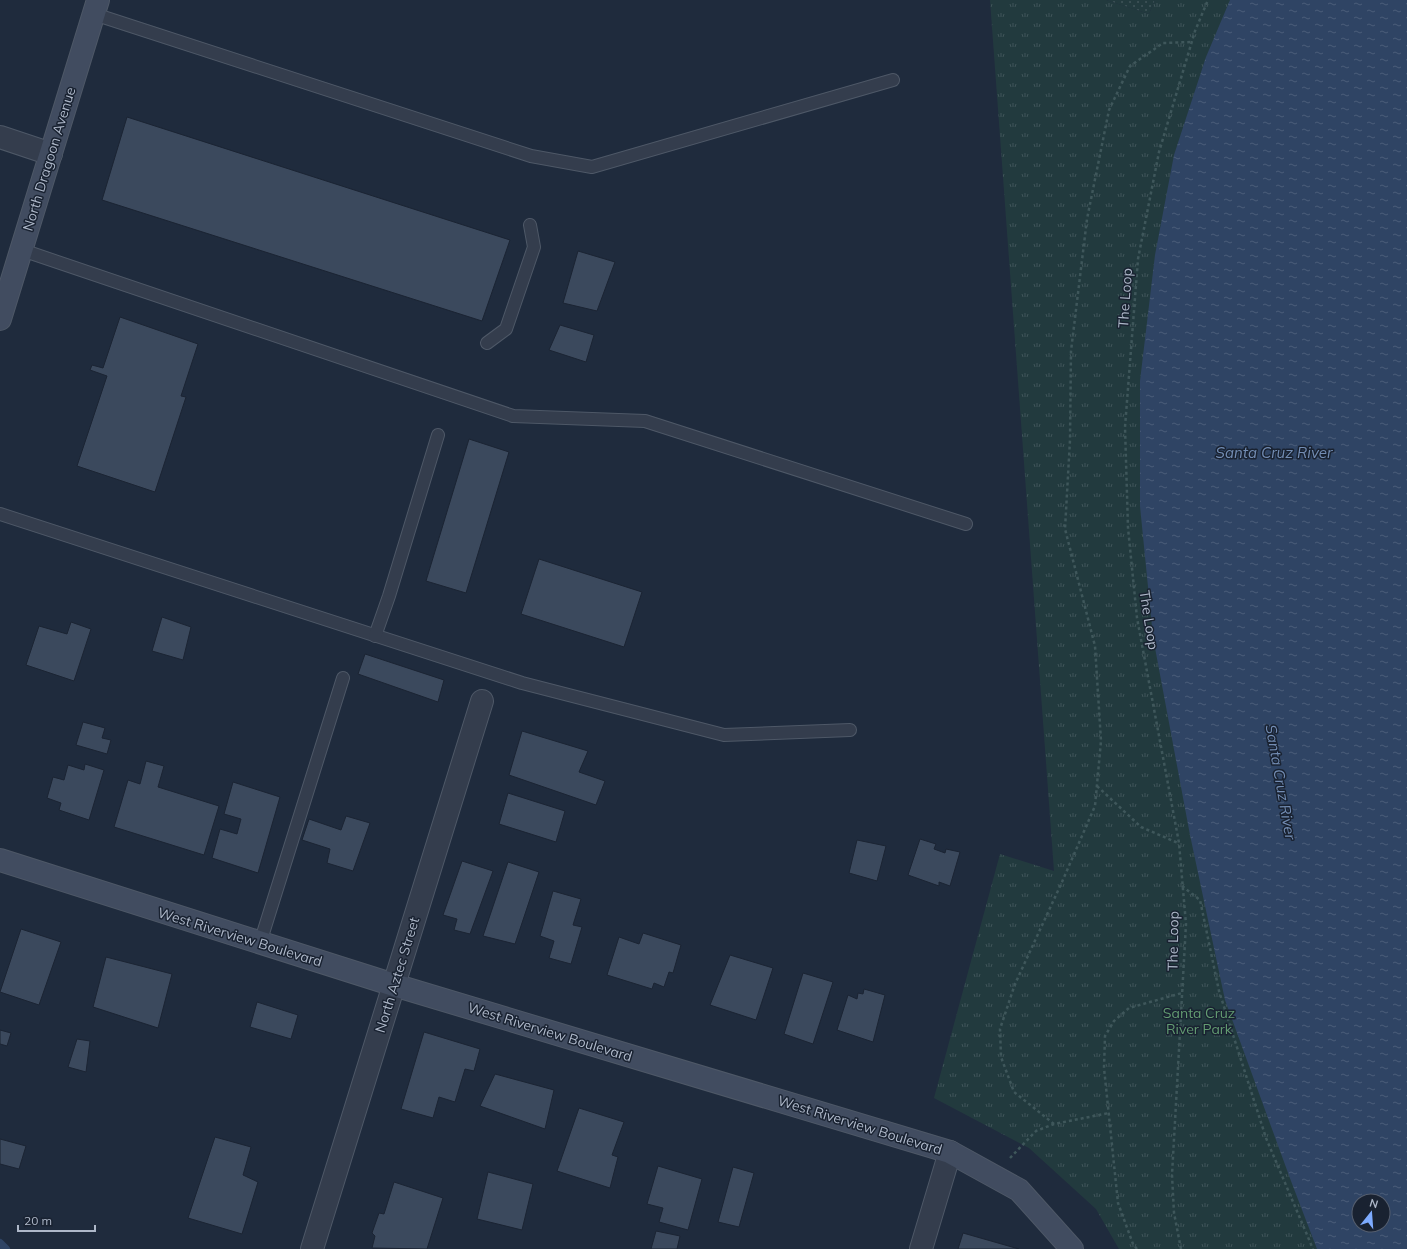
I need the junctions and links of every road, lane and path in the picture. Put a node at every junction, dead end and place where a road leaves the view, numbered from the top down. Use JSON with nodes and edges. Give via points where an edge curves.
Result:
{"nodes":[{"id":1,"x":1208,"y":0,"type":"edge"},
{"id":2,"x":96,"y":7,"type":"edge"},
{"id":3,"x":1191,"y":42,"type":"junction"},
{"id":4,"x":893,"y":80,"type":"dead end"},
{"id":5,"x":0,"y":137,"type":"edge"},
{"id":6,"x":51,"y":154,"type":"junction"},
{"id":7,"x":530,"y":225,"type":"dead end"},
{"id":8,"x":22,"y":250,"type":"junction"},
{"id":9,"x":0,"y":319,"type":"edge"},
{"id":10,"x":487,"y":344,"type":"dead end"},
{"id":11,"x":438,"y":435,"type":"dead end"},
{"id":12,"x":0,"y":514,"type":"edge"},
{"id":13,"x":966,"y":524,"type":"dead end"},
{"id":14,"x":375,"y":636,"type":"junction"},
{"id":15,"x":344,"y":678,"type":"dead end"},
{"id":16,"x":482,"y":701,"type":"dead end"},
{"id":17,"x":850,"y":730,"type":"dead end"},
{"id":18,"x":1097,"y":786,"type":"junction"},
{"id":19,"x":1179,"y":843,"type":"junction"},
{"id":20,"x":0,"y":860,"type":"edge"},
{"id":21,"x":1182,"y":886,"type":"junction"},
{"id":22,"x":260,"y":943,"type":"junction"},
{"id":23,"x":394,"y":985,"type":"junction"},
{"id":24,"x":1182,"y":993,"type":"junction"},
{"id":25,"x":1109,"y":1113,"type":"junction"},
{"id":26,"x":1054,"y":1124,"type":"junction"},
{"id":27,"x":950,"y":1152,"type":"junction"},
{"id":28,"x":993,"y":1176,"type":"junction"},
{"id":29,"x":312,"y":1249,"type":"edge"},
{"id":30,"x":920,"y":1249,"type":"edge"},
{"id":31,"x":1072,"y":1249,"type":"edge"},
{"id":32,"x":1137,"y":1249,"type":"edge"},
{"id":33,"x":1181,"y":1249,"type":"edge"},
{"id":34,"x":1314,"y":1249,"type":"edge"}],
"edges":[{"from":1,"to":3,"type":"path","name":"The Loop"},
{"from":2,"to":4,"type":"lane","via":[[531,156],[592,167]]},
{"from":2,"to":6,"type":"street","name":"North Dragoon Avenue"},
{"from":3,"to":18,"type":"path","via":[[1163,43],[1130,66],[1109,110],[1084,242],[1071,351],[1065,529],[1095,646],[1101,741]]},
{"from":3,"to":19,"type":"path","name":"The Loop","via":[[1159,152],[1138,259],[1125,427],[1128,528],[1138,618]]},
{"from":5,"to":6,"type":"street"},
{"from":6,"to":8,"type":"street","name":"North Dragoon Avenue"},
{"from":7,"to":10,"type":"lane","via":[[534,247],[506,329]]},
{"from":8,"to":9,"type":"street","name":"North Dragoon Avenue"},
{"from":8,"to":13,"type":"lane","via":[[513,416],[645,421]]},
{"from":11,"to":14,"type":"lane"},
{"from":12,"to":14,"type":"lane"},
{"from":14,"to":17,"type":"lane","via":[[522,683],[724,735]]},
{"from":15,"to":22,"type":"lane"},
{"from":16,"to":23,"type":"street","name":"North Aztec Street"},
{"from":18,"to":19,"type":"path","via":[[1141,827]]},
{"from":18,"to":26,"type":"path","via":[[1095,806],[1016,984],[1000,1029],[1002,1057],[1014,1092]]},
{"from":19,"to":21,"type":"path","name":"The Loop"},
{"from":20,"to":22,"type":"street","name":"West Riverview Boulevard"},
{"from":21,"to":24,"type":"path","name":"The Loop","via":[[1186,924]]},
{"from":21,"to":34,"type":"path","via":[[1200,900],[1219,991],[1266,1138]]},
{"from":22,"to":23,"type":"street","name":"West Riverview Boulevard"},
{"from":23,"to":27,"type":"street","name":"West Riverview Boulevard"},
{"from":23,"to":29,"type":"street","name":"North Aztec Street"},
{"from":24,"to":25,"type":"path","via":[[1129,1008],[1114,1021],[1105,1036],[1104,1068]]},
{"from":24,"to":33,"type":"path","name":"The Loop","via":[[1172,1175],[1174,1213]]},
{"from":25,"to":26,"type":"path"},
{"from":25,"to":32,"type":"path","via":[[1118,1203]]},
{"from":26,"to":28,"type":"path","via":[[1036,1131]]},
{"from":27,"to":28,"type":"street","name":"West Riverview Boulevard"},
{"from":27,"to":30,"type":"street"},
{"from":28,"to":31,"type":"street","name":"West Riverview Boulevard","via":[[1019,1190]]}]}
